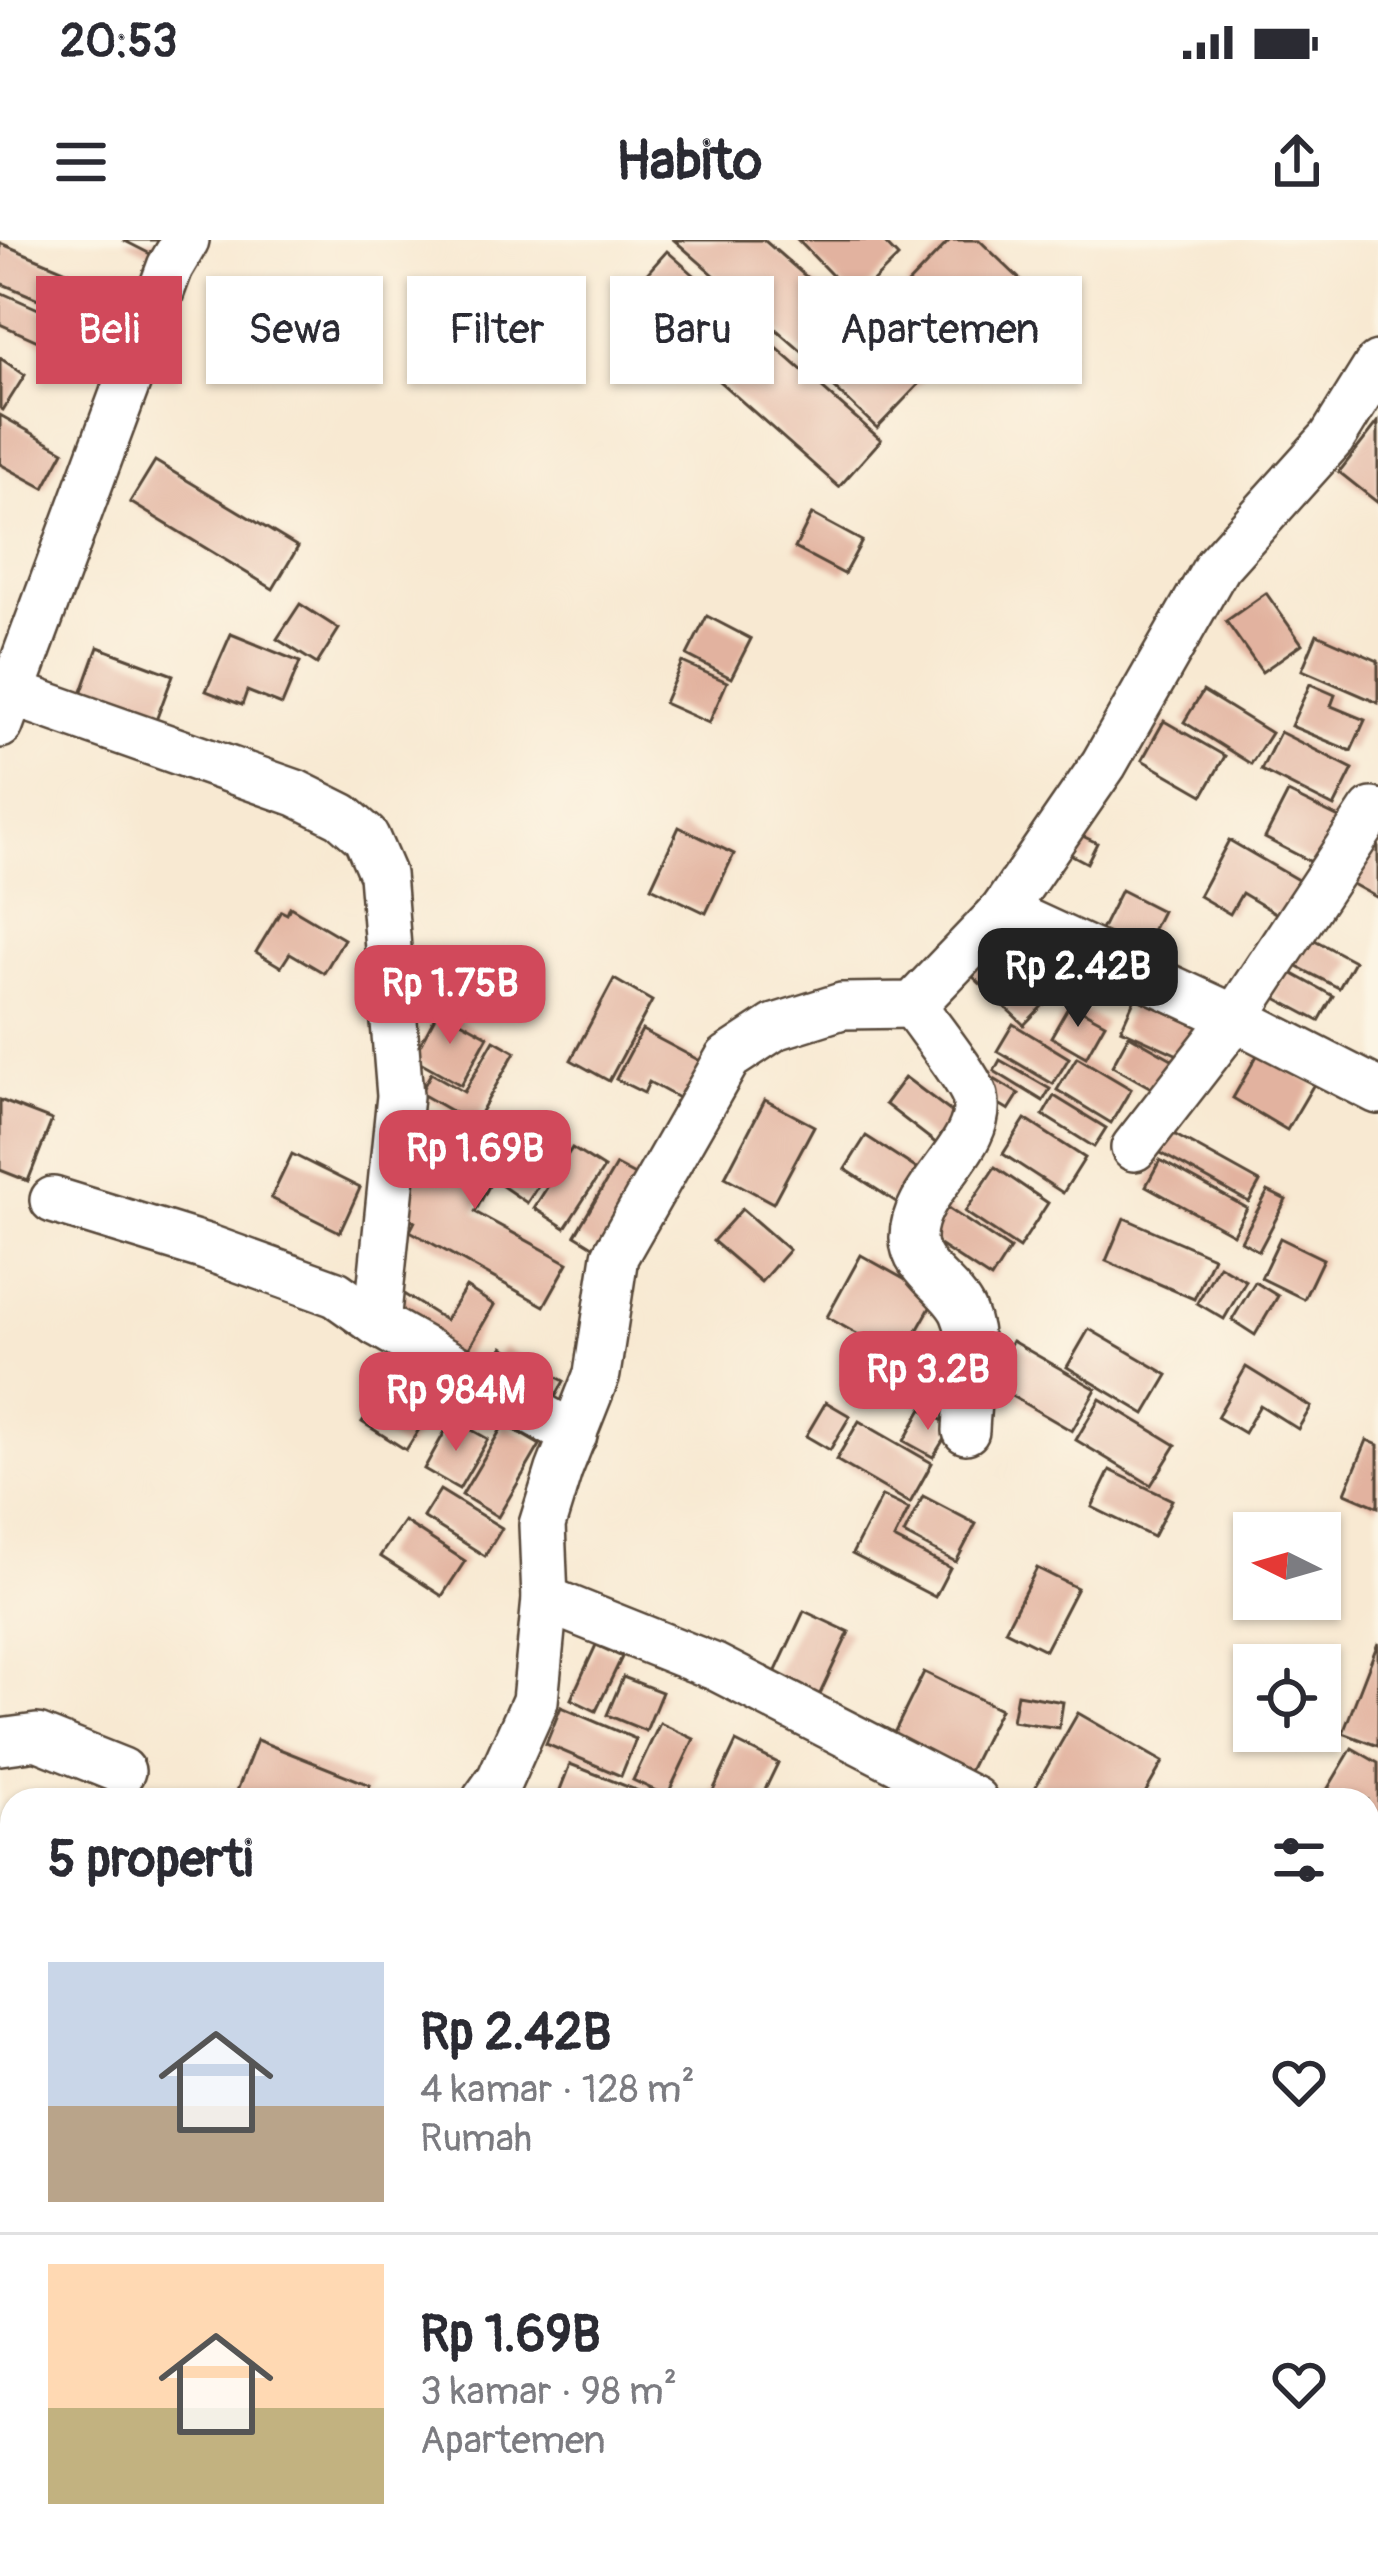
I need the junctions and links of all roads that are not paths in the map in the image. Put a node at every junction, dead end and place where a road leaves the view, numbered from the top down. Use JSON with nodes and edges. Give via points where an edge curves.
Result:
{"nodes":[{"id":1,"x":186,"y":240,"type":"edge"},
{"id":2,"x":1378,"y":364,"type":"edge"},
{"id":3,"x":6,"y":709,"type":"edge"},
{"id":4,"x":1372,"y":811,"type":"dead end"},
{"id":5,"x":1004,"y":911,"type":"junction"},
{"id":6,"x":913,"y":1005,"type":"junction"},
{"id":7,"x":1235,"y":1018,"type":"junction"},
{"id":8,"x":1378,"y":1091,"type":"edge"},
{"id":9,"x":1134,"y":1148,"type":"dead end"},
{"id":10,"x":52,"y":1200,"type":"dead end"},
{"id":11,"x":377,"y":1323,"type":"junction"},
{"id":12,"x":966,"y":1431,"type":"dead end"},
{"id":13,"x":574,"y":1435,"type":"junction"},
{"id":14,"x":545,"y":1598,"type":"junction"},
{"id":15,"x":0,"y":1742,"type":"edge"},
{"id":16,"x":122,"y":1772,"type":"dead end"},
{"id":17,"x":494,"y":1788,"type":"edge"},
{"id":18,"x":951,"y":1788,"type":"edge"}],
"edges":[{"from":1,"to":3,"type":"street"},
{"from":2,"to":5,"type":"street","via":[[1332,438],[1217,566],[1104,764]]},
{"from":3,"to":11,"type":"street","via":[[296,793],[366,837],[382,874],[400,1096]]},
{"from":4,"to":7,"type":"street"},
{"from":5,"to":6,"type":"street"},
{"from":5,"to":7,"type":"street"},
{"from":6,"to":12,"type":"street","via":[[975,1096],[973,1122],[917,1209],[912,1239],[963,1311],[970,1348]]},
{"from":6,"to":13,"type":"street","via":[[842,1006],[775,1027],[728,1058],[615,1256],[597,1374]]},
{"from":7,"to":8,"type":"street"},
{"from":7,"to":9,"type":"street"},
{"from":10,"to":11,"type":"street","via":[[336,1294]]},
{"from":11,"to":13,"type":"street"},
{"from":13,"to":14,"type":"street","via":[[542,1525]]},
{"from":14,"to":17,"type":"street","via":[[535,1701]]},
{"from":14,"to":18,"type":"street","via":[[715,1667]]},
{"from":15,"to":16,"type":"street","via":[[37,1737]]}]}
